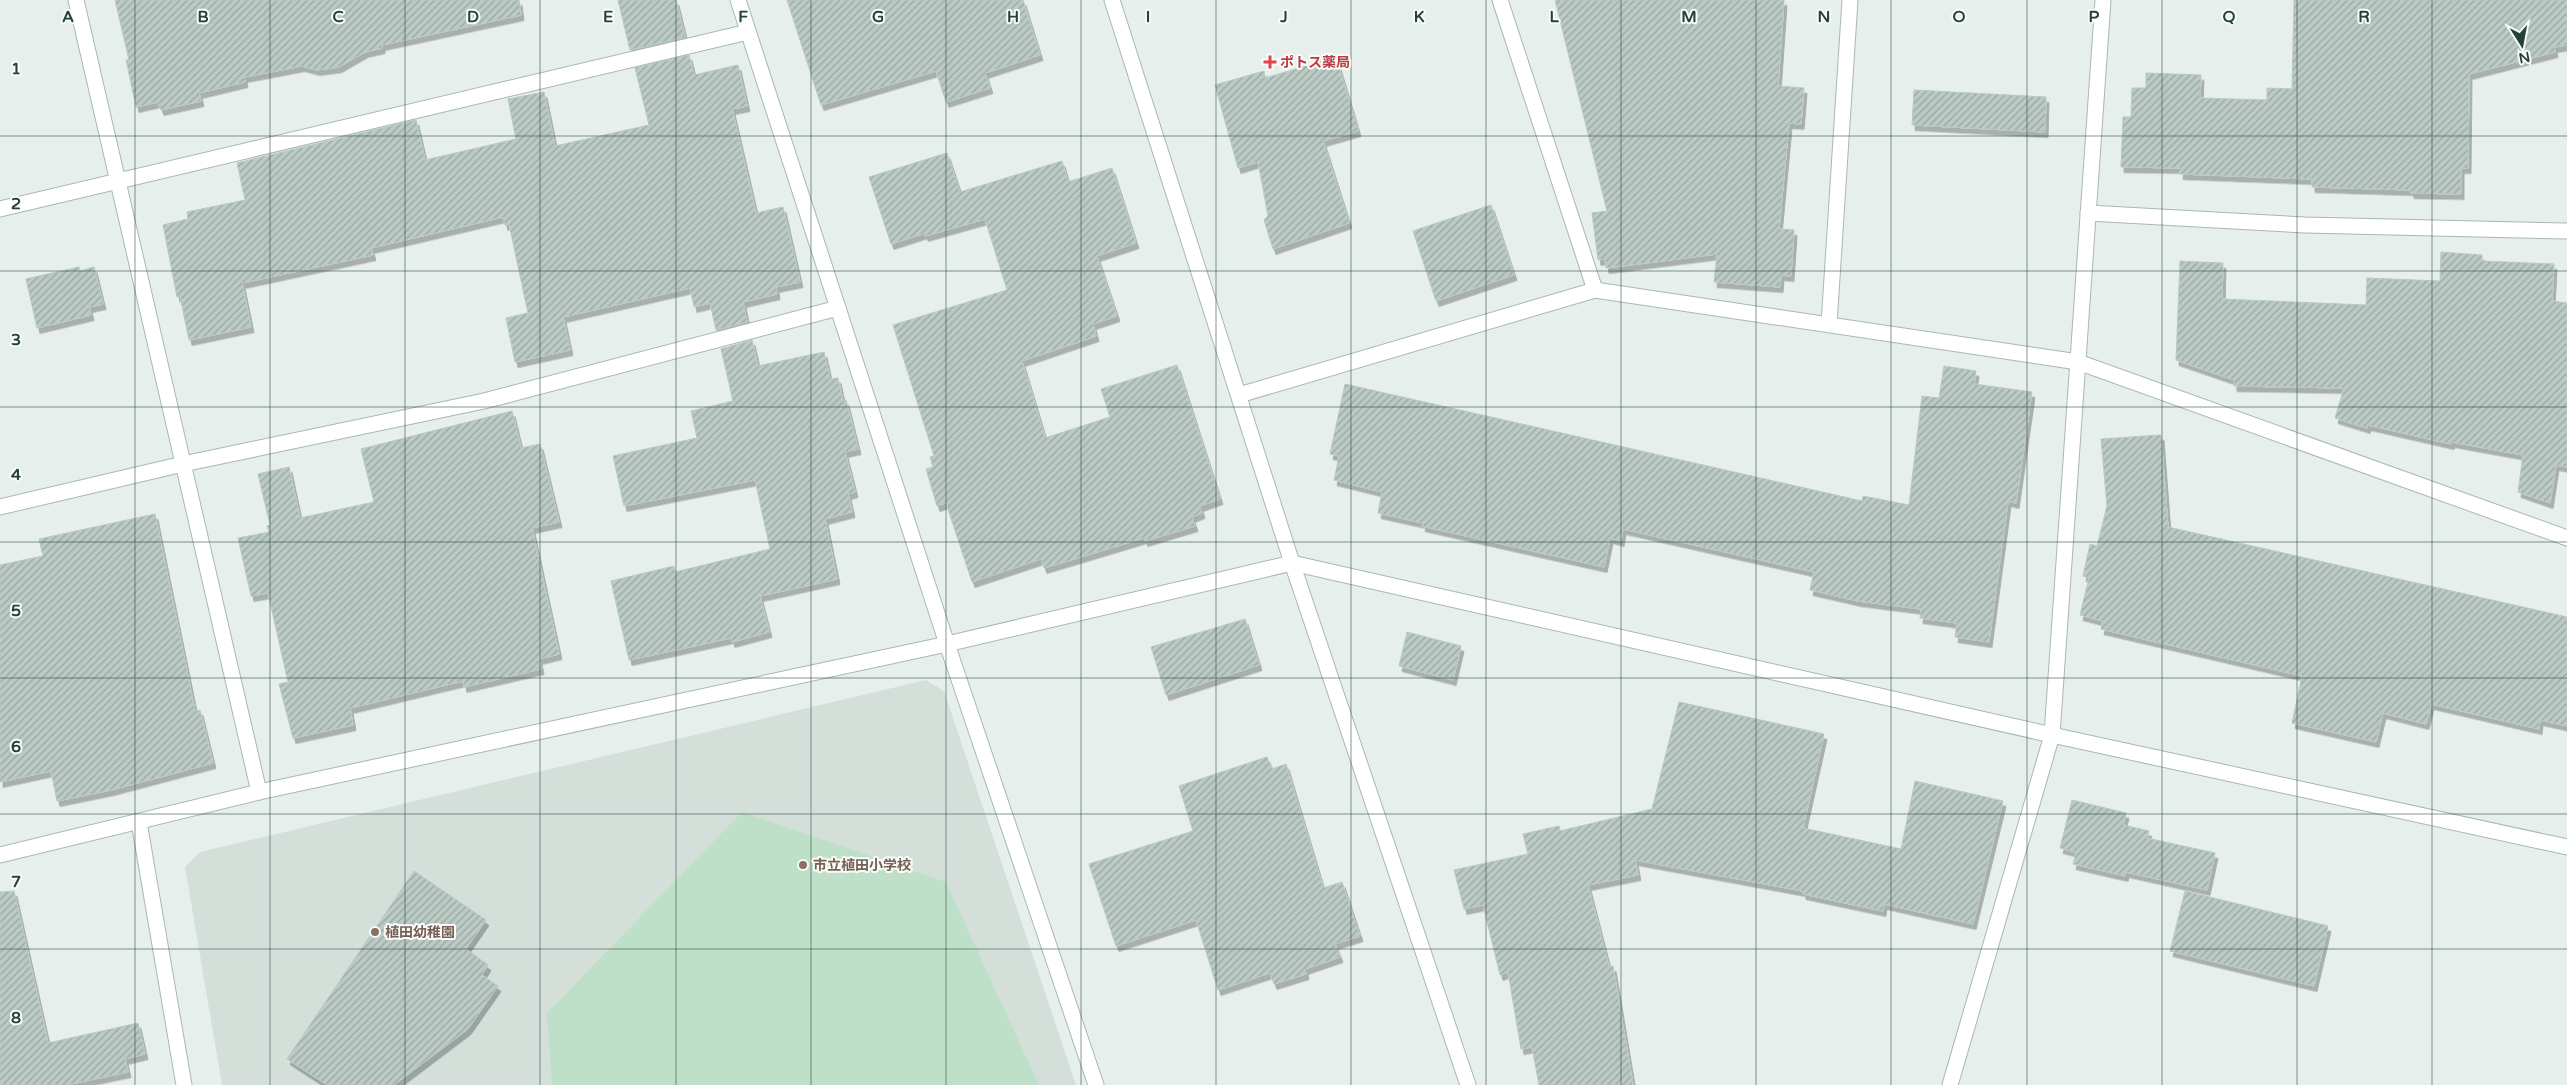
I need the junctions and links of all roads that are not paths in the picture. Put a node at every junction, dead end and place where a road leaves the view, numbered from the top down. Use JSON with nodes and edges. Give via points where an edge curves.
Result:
{"nodes":[{"id":1,"x":76,"y":0,"type":"edge"},
{"id":2,"x":738,"y":0,"type":"edge"},
{"id":3,"x":1112,"y":0,"type":"edge"},
{"id":4,"x":1500,"y":0,"type":"edge"},
{"id":5,"x":1850,"y":0,"type":"edge"},
{"id":6,"x":2103,"y":0,"type":"edge"},
{"id":7,"x":748,"y":32,"type":"junction"},
{"id":8,"x":118,"y":181,"type":"junction"},
{"id":9,"x":0,"y":209,"type":"edge"},
{"id":10,"x":2088,"y":213,"type":"junction"},
{"id":11,"x":2567,"y":231,"type":"edge"},
{"id":12,"x":1595,"y":290,"type":"junction"},
{"id":13,"x":838,"y":308,"type":"junction"},
{"id":14,"x":1829,"y":324,"type":"junction"},
{"id":15,"x":2078,"y":362,"type":"junction"},
{"id":16,"x":1239,"y":395,"type":"junction"},
{"id":17,"x":183,"y":464,"type":"junction"},
{"id":18,"x":0,"y":507,"type":"edge"},
{"id":19,"x":2567,"y":538,"type":"edge"},
{"id":20,"x":1292,"y":563,"type":"junction"},
{"id":21,"x":947,"y":644,"type":"junction"},
{"id":22,"x":2052,"y":735,"type":"junction"},
{"id":23,"x":259,"y":792,"type":"junction"},
{"id":24,"x":139,"y":822,"type":"junction"},
{"id":25,"x":2567,"y":847,"type":"edge"},
{"id":26,"x":0,"y":855,"type":"edge"},
{"id":27,"x":184,"y":1085,"type":"edge"},
{"id":28,"x":1096,"y":1085,"type":"edge"},
{"id":29,"x":1468,"y":1085,"type":"edge"},
{"id":30,"x":1951,"y":1085,"type":"edge"}],
"edges":[{"from":1,"to":8,"type":"street"},
{"from":2,"to":7,"type":"street"},
{"from":3,"to":16,"type":"street"},
{"from":4,"to":12,"type":"street"},
{"from":5,"to":14,"type":"street"},
{"from":6,"to":10,"type":"street"},
{"from":7,"to":8,"type":"street"},
{"from":7,"to":13,"type":"street"},
{"from":8,"to":9,"type":"street"},
{"from":8,"to":17,"type":"street"},
{"from":10,"to":11,"type":"street","via":[[2305,225]]},
{"from":10,"to":15,"type":"street"},
{"from":12,"to":14,"type":"street"},
{"from":12,"to":16,"type":"street"},
{"from":13,"to":17,"type":"street","via":[[484,401]]},
{"from":13,"to":21,"type":"street"},
{"from":14,"to":15,"type":"street"},
{"from":15,"to":19,"type":"street"},
{"from":15,"to":22,"type":"street"},
{"from":16,"to":20,"type":"street"},
{"from":17,"to":18,"type":"street"},
{"from":17,"to":23,"type":"street"},
{"from":20,"to":21,"type":"street"},
{"from":20,"to":22,"type":"street"},
{"from":20,"to":29,"type":"street"},
{"from":21,"to":23,"type":"street"},
{"from":21,"to":28,"type":"street"},
{"from":22,"to":25,"type":"street"},
{"from":22,"to":30,"type":"street"},
{"from":23,"to":24,"type":"street"},
{"from":24,"to":26,"type":"street"},
{"from":24,"to":27,"type":"street"}]}
